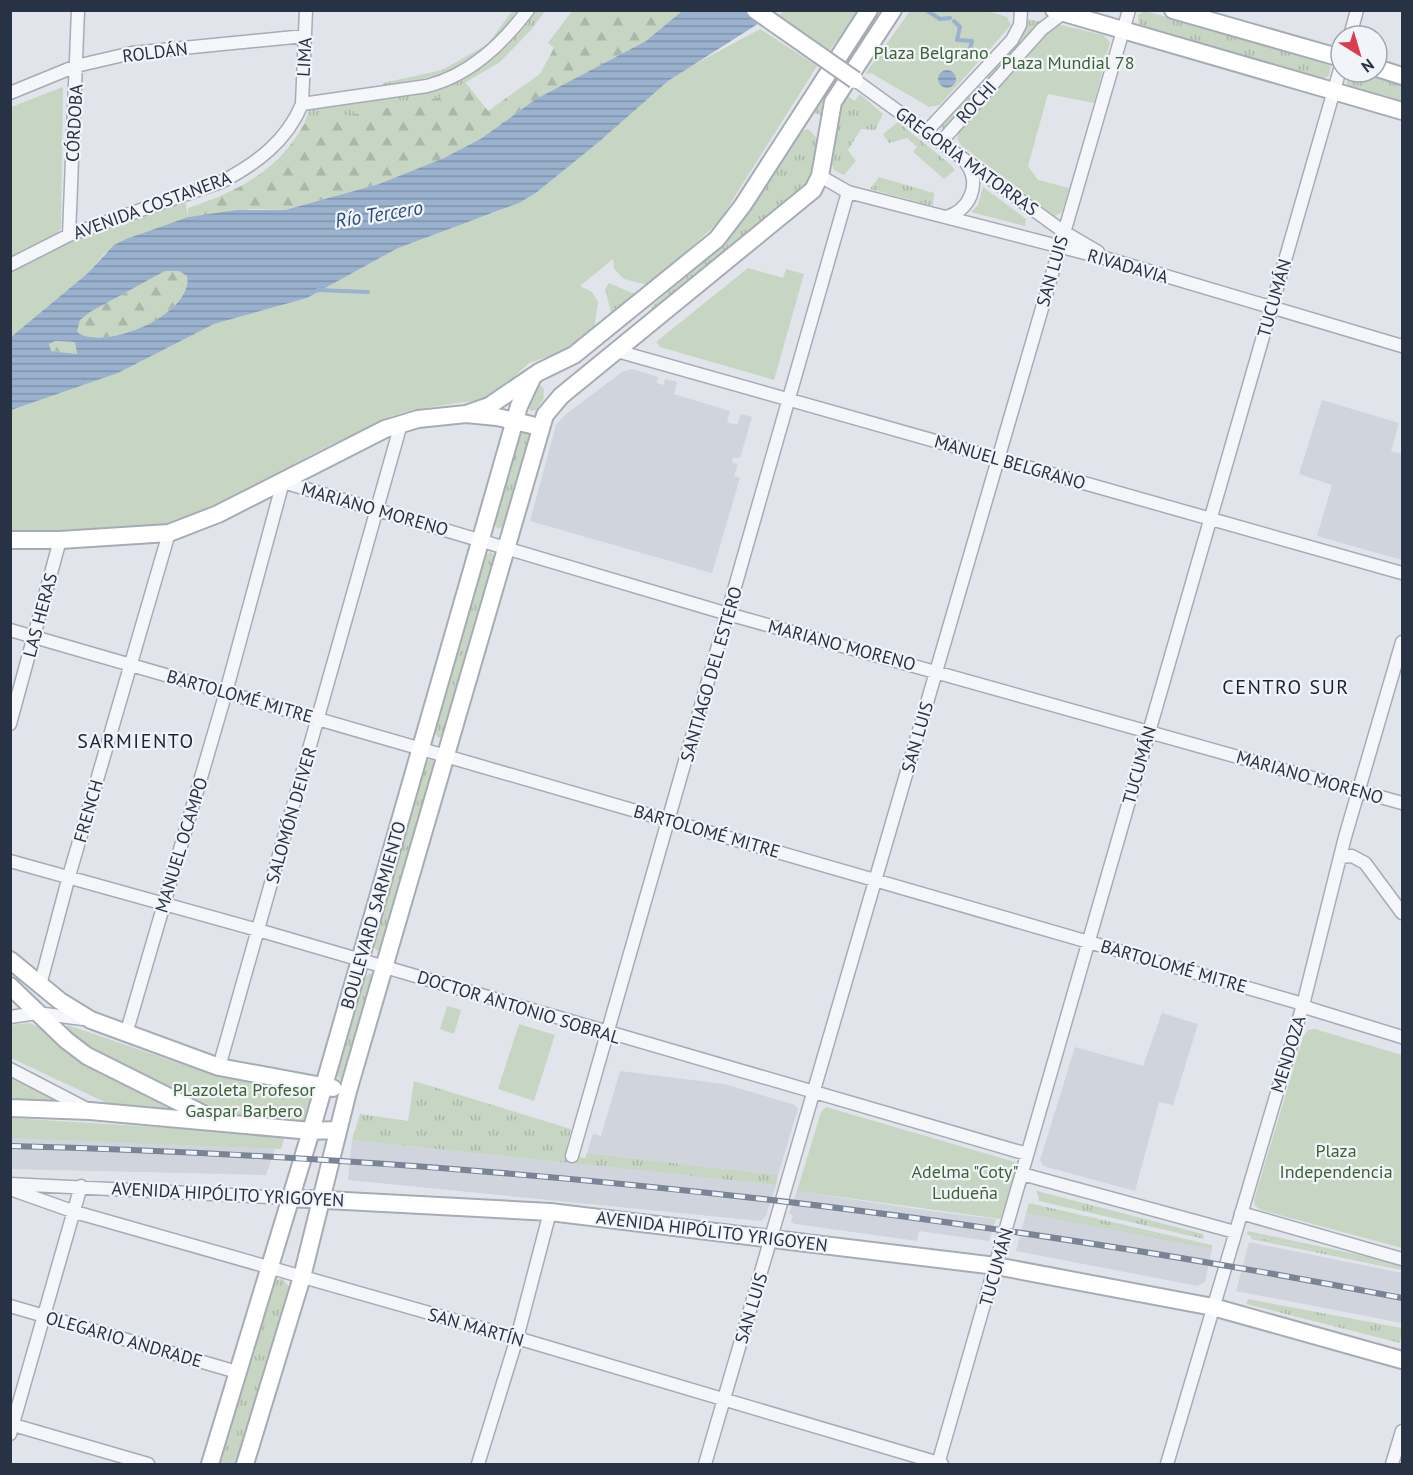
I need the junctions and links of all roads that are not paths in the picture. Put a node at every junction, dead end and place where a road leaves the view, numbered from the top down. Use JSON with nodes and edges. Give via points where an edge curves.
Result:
{"nodes":[{"id":1,"x":78,"y":10,"type":"edge"},
{"id":2,"x":306,"y":10,"type":"edge"},
{"id":3,"x":528,"y":10,"type":"edge"},
{"id":4,"x":755,"y":10,"type":"edge"},
{"id":5,"x":869,"y":10,"type":"edge"},
{"id":6,"x":893,"y":10,"type":"edge"},
{"id":7,"x":1021,"y":10,"type":"edge"},
{"id":8,"x":1129,"y":10,"type":"edge"},
{"id":9,"x":1173,"y":10,"type":"edge"},
{"id":10,"x":1059,"y":12,"type":"edge"},
{"id":11,"x":1123,"y":30,"type":"junction"},
{"id":12,"x":305,"y":36,"type":"junction"},
{"id":13,"x":1329,"y":55,"type":"edge"},
{"id":14,"x":76,"y":66,"type":"junction"},
{"id":15,"x":855,"y":80,"type":"joint"},
{"id":16,"x":1336,"y":84,"type":"edge"},
{"id":17,"x":1334,"y":91,"type":"junction"},
{"id":18,"x":10,"y":93,"type":"edge"},
{"id":19,"x":302,"y":104,"type":"junction"},
{"id":20,"x":1402,"y":111,"type":"edge"},
{"id":21,"x":794,"y":124,"type":"junction"},
{"id":22,"x":927,"y":131,"type":"junction"},
{"id":23,"x":826,"y":140,"type":"junction"},
{"id":24,"x":941,"y":142,"type":"junction"},
{"id":25,"x":962,"y":158,"type":"junction"},
{"id":26,"x":820,"y":176,"type":"junction"},
{"id":27,"x":848,"y":192,"type":"junction"},
{"id":28,"x":946,"y":217,"type":"junction"},
{"id":29,"x":1064,"y":232,"type":"junction"},
{"id":30,"x":69,"y":235,"type":"junction"},
{"id":31,"x":1059,"y":246,"type":"junction"},
{"id":32,"x":1112,"y":260,"type":"junction"},
{"id":33,"x":10,"y":265,"type":"edge"},
{"id":34,"x":639,"y":304,"type":"junction"},
{"id":35,"x":1271,"y":309,"type":"junction"},
{"id":36,"x":654,"y":321,"type":"junction"},
{"id":37,"x":1402,"y":346,"type":"edge"},
{"id":38,"x":616,"y":351,"type":"junction"},
{"id":39,"x":538,"y":374,"type":"junction"},
{"id":40,"x":787,"y":400,"type":"junction"},
{"id":41,"x":552,"y":405,"type":"junction"},
{"id":42,"x":466,"y":414,"type":"junction"},
{"id":43,"x":516,"y":421,"type":"junction"},
{"id":44,"x":401,"y":424,"type":"junction"},
{"id":45,"x":540,"y":427,"type":"junction"},
{"id":46,"x":998,"y":458,"type":"junction"},
{"id":47,"x":283,"y":482,"type":"junction"},
{"id":48,"x":378,"y":508,"type":"junction"},
{"id":49,"x":1210,"y":518,"type":"junction"},
{"id":50,"x":169,"y":533,"type":"junction"},
{"id":51,"x":10,"y":540,"type":"edge"},
{"id":52,"x":60,"y":540,"type":"junction"},
{"id":53,"x":481,"y":540,"type":"junction"},
{"id":54,"x":505,"y":548,"type":"junction"},
{"id":55,"x":1402,"y":573,"type":"edge"},
{"id":56,"x":728,"y":614,"type":"junction"},
{"id":57,"x":10,"y":630,"type":"edge"},
{"id":58,"x":35,"y":637,"type":"junction"},
{"id":59,"x":1402,"y":642,"type":"edge"},
{"id":60,"x":131,"y":664,"type":"junction"},
{"id":61,"x":936,"y":671,"type":"junction"},
{"id":62,"x":226,"y":692,"type":"junction"},
{"id":63,"x":318,"y":719,"type":"junction"},
{"id":64,"x":10,"y":724,"type":"edge"},
{"id":65,"x":1148,"y":732,"type":"junction"},
{"id":66,"x":420,"y":748,"type":"junction"},
{"id":67,"x":445,"y":756,"type":"junction"},
{"id":68,"x":1359,"y":790,"type":"junction"},
{"id":69,"x":1402,"y":803,"type":"edge"},
{"id":70,"x":670,"y":821,"type":"junction"},
{"id":71,"x":1340,"y":857,"type":"junction"},
{"id":72,"x":10,"y":861,"type":"edge"},
{"id":73,"x":69,"y":876,"type":"junction"},
{"id":74,"x":876,"y":880,"type":"junction"},
{"id":75,"x":163,"y":903,"type":"junction"},
{"id":76,"x":1402,"y":913,"type":"edge"},
{"id":77,"x":258,"y":930,"type":"junction"},
{"id":78,"x":1089,"y":942,"type":"junction"},
{"id":79,"x":10,"y":960,"type":"edge"},
{"id":80,"x":360,"y":960,"type":"junction"},
{"id":81,"x":384,"y":967,"type":"junction"},
{"id":82,"x":40,"y":985,"type":"junction"},
{"id":83,"x":10,"y":986,"type":"edge"},
{"id":84,"x":1303,"y":1005,"type":"junction"},
{"id":85,"x":37,"y":1013,"type":"junction"},
{"id":86,"x":10,"y":1017,"type":"edge"},
{"id":87,"x":91,"y":1020,"type":"junction"},
{"id":88,"x":608,"y":1033,"type":"junction"},
{"id":89,"x":126,"y":1034,"type":"junction"},
{"id":90,"x":1402,"y":1037,"type":"edge"},
{"id":91,"x":219,"y":1067,"type":"junction"},
{"id":92,"x":10,"y":1069,"type":"edge"},
{"id":93,"x":324,"y":1085,"type":"junction"},
{"id":94,"x":348,"y":1091,"type":"junction"},
{"id":95,"x":814,"y":1093,"type":"junction"},
{"id":96,"x":10,"y":1108,"type":"edge"},
{"id":97,"x":90,"y":1111,"type":"junction"},
{"id":98,"x":222,"y":1123,"type":"junction"},
{"id":99,"x":337,"y":1130,"type":"junction"},
{"id":100,"x":311,"y":1131,"type":"junction"},
{"id":101,"x":1027,"y":1155,"type":"junction"},
{"id":102,"x":572,"y":1156,"type":"dead end"},
{"id":103,"x":1022,"y":1174,"type":"junction"},
{"id":104,"x":10,"y":1184,"type":"edge"},
{"id":105,"x":81,"y":1186,"type":"junction"},
{"id":106,"x":10,"y":1189,"type":"edge"},
{"id":107,"x":289,"y":1198,"type":"junction"},
{"id":108,"x":321,"y":1199,"type":"junction"},
{"id":109,"x":75,"y":1212,"type":"junction"},
{"id":110,"x":550,"y":1212,"type":"junction"},
{"id":111,"x":1241,"y":1213,"type":"junction"},
{"id":112,"x":1235,"y":1232,"type":"junction"},
{"id":113,"x":773,"y":1237,"type":"junction"},
{"id":114,"x":1402,"y":1259,"type":"edge"},
{"id":115,"x":996,"y":1266,"type":"junction"},
{"id":116,"x":268,"y":1267,"type":"junction"},
{"id":117,"x":302,"y":1277,"type":"junction"},
{"id":118,"x":10,"y":1306,"type":"edge"},
{"id":119,"x":1213,"y":1307,"type":"junction"},
{"id":120,"x":45,"y":1316,"type":"junction"},
{"id":121,"x":517,"y":1338,"type":"junction"},
{"id":122,"x":1402,"y":1360,"type":"edge"},
{"id":123,"x":237,"y":1372,"type":"junction"},
{"id":124,"x":724,"y":1400,"type":"junction"},
{"id":125,"x":11,"y":1428,"type":"edge"},
{"id":126,"x":1402,"y":1431,"type":"edge"},
{"id":127,"x":148,"y":1464,"type":"edge"},
{"id":128,"x":210,"y":1464,"type":"edge"},
{"id":129,"x":245,"y":1464,"type":"edge"},
{"id":130,"x":478,"y":1464,"type":"edge"},
{"id":131,"x":705,"y":1464,"type":"edge"},
{"id":132,"x":940,"y":1464,"type":"edge"},
{"id":133,"x":1167,"y":1464,"type":"edge"},
{"id":134,"x":1392,"y":1464,"type":"edge"}],
"edges":[{"from":1,"to":14,"type":"street","name":"CÓRDOBA"},
{"from":2,"to":12,"type":"street","name":"LIMA"},
{"from":3,"to":19,"type":"street","via":[[490,53],[443,81]]},
{"from":4,"to":15,"type":"main road","bridge":true},
{"from":5,"to":21,"type":"main road"},
{"from":6,"to":23,"type":"main road","via":[[837,92]]},
{"from":7,"to":22,"type":"street","name":"ROCHI","via":[[1020,25],[1012,40]]},
{"from":8,"to":11,"type":"street","name":"SAN LUIS"},
{"from":9,"to":13,"type":"main road"},
{"from":10,"to":11,"type":"main road"},
{"from":10,"to":24,"type":"street","name":"ROCHI"},
{"from":11,"to":17,"type":"main road"},
{"from":11,"to":29,"type":"street","name":"SAN LUIS"},
{"from":12,"to":14,"type":"street","name":"ROLDÁN","via":[[132,53]]},
{"from":12,"to":19,"type":"street","name":"LIMA"},
{"from":14,"to":18,"type":"street","name":"ROLDÁN"},
{"from":14,"to":30,"type":"street","name":"CÓRDOBA"},
{"from":15,"to":22,"type":"street","name":"GREGORIA MATORRAS"},
{"from":16,"to":17,"type":"street","name":"TUCUMÁN"},
{"from":17,"to":20,"type":"main road"},
{"from":17,"to":35,"type":"street","name":"TUCUMÁN"},
{"from":19,"to":30,"type":"street","name":"AVENIDA COSTANERA","via":[[289,129],[274,146],[242,171],[221,182]]},
{"from":21,"to":23,"type":"main road","via":[[815,123]]},
{"from":21,"to":34,"type":"main road","via":[[725,230]]},
{"from":22,"to":24,"type":"street","name":"GREGORIA MATORRAS"},
{"from":23,"to":26,"type":"main road"},
{"from":24,"to":25,"type":"street","name":"GREGORIA MATORRAS"},
{"from":25,"to":28,"type":"street","via":[[973,178],[970,198],[965,208]]},
{"from":25,"to":29,"type":"street","name":"GREGORIA MATORRAS"},
{"from":26,"to":27,"type":"street","name":"RIVADAVIA"},
{"from":26,"to":36,"type":"main road","via":[[807,196]]},
{"from":27,"to":28,"type":"street","name":"RIVADAVIA"},
{"from":27,"to":40,"type":"street","name":"SANTIAGO DEL ESTERO"},
{"from":28,"to":31,"type":"street","name":"RIVADAVIA"},
{"from":29,"to":31,"type":"street","name":"SAN LUIS"},
{"from":29,"to":32,"type":"street","name":"GREGORIA MATORRAS"},
{"from":30,"to":33,"type":"street","name":"AVENIDA COSTANERA"},
{"from":31,"to":32,"type":"street","name":"RIVADAVIA"},
{"from":31,"to":46,"type":"street","name":"SAN LUIS"},
{"from":32,"to":35,"type":"street","name":"RIVADAVIA"},
{"from":34,"to":36,"type":"main road"},
{"from":34,"to":39,"type":"main road","via":[[574,356]]},
{"from":35,"to":37,"type":"street","name":"RIVADAVIA"},
{"from":35,"to":49,"type":"street","name":"TUCUMÁN"},
{"from":36,"to":38,"type":"main road"},
{"from":38,"to":40,"type":"street","name":"MANUEL BELGRANO"},
{"from":38,"to":41,"type":"main road"},
{"from":39,"to":41,"type":"main road","via":[[554,390]]},
{"from":39,"to":42,"type":"main road","via":[[489,406]]},
{"from":39,"to":43,"type":"main road","name":"BOULEVARD SARMIENTO","via":[[523,396]]},
{"from":40,"to":46,"type":"street","name":"MANUEL BELGRANO"},
{"from":40,"to":56,"type":"street","name":"SANTIAGO DEL ESTERO"},
{"from":41,"to":45,"type":"main road","name":"BOULEVARD SARMIENTO"},
{"from":42,"to":43,"type":"main road"},
{"from":42,"to":44,"type":"main road"},
{"from":43,"to":45,"type":"main road"},
{"from":43,"to":53,"type":"main road","name":"BOULEVARD SARMIENTO"},
{"from":44,"to":47,"type":"main road"},
{"from":44,"to":48,"type":"street","name":"SALOMÓN DEIVER"},
{"from":45,"to":54,"type":"main road","name":"BOULEVARD SARMIENTO"},
{"from":46,"to":49,"type":"street","name":"MANUEL BELGRANO"},
{"from":46,"to":61,"type":"street","name":"SAN LUIS"},
{"from":47,"to":48,"type":"street","name":"MARIANO MORENO"},
{"from":47,"to":50,"type":"main road"},
{"from":47,"to":62,"type":"street","name":"MANUEL OCAMPO"},
{"from":48,"to":53,"type":"street","name":"MARIANO MORENO"},
{"from":48,"to":63,"type":"street","name":"SALOMÓN DEIVER"},
{"from":49,"to":55,"type":"street","name":"MANUEL BELGRANO"},
{"from":49,"to":65,"type":"street","name":"TUCUMÁN"},
{"from":50,"to":52,"type":"main road"},
{"from":50,"to":60,"type":"street","name":"FRENCH"},
{"from":51,"to":52,"type":"main road"},
{"from":52,"to":58,"type":"street","name":"LAS HERAS"},
{"from":53,"to":54,"type":"street","name":"MARIANO MORENO"},
{"from":53,"to":66,"type":"main road","name":"BOULEVARD SARMIENTO"},
{"from":54,"to":56,"type":"street","name":"MARIANO MORENO"},
{"from":54,"to":67,"type":"main road","name":"BOULEVARD SARMIENTO"},
{"from":56,"to":61,"type":"street","name":"MARIANO MORENO"},
{"from":56,"to":70,"type":"street","name":"SANTIAGO DEL ESTERO"},
{"from":57,"to":58,"type":"street","name":"BARTOLOMÉ MITRE"},
{"from":58,"to":60,"type":"street","name":"BARTOLOMÉ MITRE"},
{"from":58,"to":64,"type":"street","name":"LAS HERAS"},
{"from":59,"to":68,"type":"street","name":"MENDOZA"},
{"from":60,"to":62,"type":"street","name":"BARTOLOMÉ MITRE"},
{"from":60,"to":73,"type":"street","name":"FRENCH"},
{"from":61,"to":65,"type":"street","name":"MARIANO MORENO"},
{"from":61,"to":74,"type":"street","name":"SAN LUIS"},
{"from":62,"to":63,"type":"street","name":"BARTOLOMÉ MITRE"},
{"from":62,"to":75,"type":"street","name":"MANUEL OCAMPO"},
{"from":63,"to":66,"type":"street","name":"BARTOLOMÉ MITRE"},
{"from":63,"to":77,"type":"street","name":"SALOMÓN DEIVER"},
{"from":65,"to":68,"type":"street","name":"MARIANO MORENO"},
{"from":65,"to":78,"type":"street","name":"TUCUMÁN"},
{"from":66,"to":67,"type":"street","name":"BARTOLOMÉ MITRE"},
{"from":66,"to":80,"type":"main road","name":"BOULEVARD SARMIENTO"},
{"from":67,"to":70,"type":"street","name":"BARTOLOMÉ MITRE"},
{"from":67,"to":81,"type":"main road","name":"BOULEVARD SARMIENTO"},
{"from":68,"to":69,"type":"street","name":"MARIANO MORENO"},
{"from":68,"to":71,"type":"street","name":"MENDOZA"},
{"from":70,"to":74,"type":"street","name":"BARTOLOMÉ MITRE"},
{"from":70,"to":88,"type":"street","name":"SANTIAGO DEL ESTERO"},
{"from":71,"to":76,"type":"street","via":[[1352,856],[1365,863]]},
{"from":71,"to":84,"type":"street","name":"MENDOZA"},
{"from":72,"to":73,"type":"street","name":"DOCTOR ANTONIO SOBRAL"},
{"from":73,"to":75,"type":"street","name":"DOCTOR ANTONIO SOBRAL"},
{"from":73,"to":82,"type":"street","name":"FRENCH"},
{"from":74,"to":78,"type":"street","name":"BARTOLOMÉ MITRE"},
{"from":74,"to":95,"type":"street","name":"SAN LUIS"},
{"from":75,"to":77,"type":"street","name":"DOCTOR ANTONIO SOBRAL"},
{"from":75,"to":89,"type":"street","name":"MANUEL OCAMPO"},
{"from":77,"to":80,"type":"street","name":"DOCTOR ANTONIO SOBRAL"},
{"from":77,"to":91,"type":"street","name":"SALOMÓN DEIVER"},
{"from":78,"to":84,"type":"street","name":"BARTOLOMÉ MITRE"},
{"from":78,"to":101,"type":"street","name":"TUCUMÁN"},
{"from":79,"to":82,"type":"main road"},
{"from":80,"to":81,"type":"street","name":"DOCTOR ANTONIO SOBRAL"},
{"from":80,"to":93,"type":"main road","name":"BOULEVARD SARMIENTO"},
{"from":81,"to":88,"type":"street","name":"DOCTOR ANTONIO SOBRAL"},
{"from":81,"to":94,"type":"main road","name":"BOULEVARD SARMIENTO"},
{"from":82,"to":87,"type":"main road"},
{"from":83,"to":85,"type":"main road"},
{"from":84,"to":90,"type":"street","name":"BARTOLOMÉ MITRE"},
{"from":84,"to":111,"type":"street","name":"MENDOZA"},
{"from":85,"to":86,"type":"street"},
{"from":85,"to":87,"type":"street"},
{"from":85,"to":98,"type":"main road","via":[[87,1056]]},
{"from":87,"to":89,"type":"main road"},
{"from":88,"to":95,"type":"street","name":"DOCTOR ANTONIO SOBRAL"},
{"from":88,"to":102,"type":"street","name":"SANTIAGO DEL ESTERO"},
{"from":89,"to":91,"type":"main road"},
{"from":91,"to":93,"type":"main road"},
{"from":92,"to":97,"type":"street"},
{"from":93,"to":94,"type":"main road"},
{"from":93,"to":100,"type":"main road","name":"BOULEVARD SARMIENTO"},
{"from":94,"to":99,"type":"main road","name":"BOULEVARD SARMIENTO"},
{"from":95,"to":101,"type":"street","name":"DOCTOR ANTONIO SOBRAL"},
{"from":95,"to":113,"type":"street","name":"SAN LUIS"},
{"from":96,"to":97,"type":"main road"},
{"from":97,"to":98,"type":"main road"},
{"from":98,"to":100,"type":"main road"},
{"from":99,"to":100,"type":"main road"},
{"from":99,"to":108,"type":"main road","name":"BOULEVARD SARMIENTO"},
{"from":100,"to":107,"type":"main road","name":"BOULEVARD SARMIENTO"},
{"from":101,"to":103,"type":"street","name":"TUCUMÁN"},
{"from":103,"to":112,"type":"street"},
{"from":103,"to":115,"type":"street","name":"TUCUMÁN"},
{"from":104,"to":105,"type":"street","name":"AVENIDA HIPÓLITO YRIGOYEN"},
{"from":105,"to":107,"type":"street","name":"AVENIDA HIPÓLITO YRIGOYEN"},
{"from":105,"to":109,"type":"street"},
{"from":106,"to":109,"type":"street","name":"SAN MARTÍN"},
{"from":107,"to":108,"type":"main road","name":"AVENIDA HIPÓLITO YRIGOYEN"},
{"from":107,"to":116,"type":"main road","name":"BOULEVARD SARMIENTO"},
{"from":108,"to":110,"type":"main road","name":"AVENIDA HIPÓLITO YRIGOYEN"},
{"from":108,"to":117,"type":"main road","name":"BOULEVARD SARMIENTO"},
{"from":109,"to":116,"type":"street","name":"SAN MARTÍN"},
{"from":109,"to":120,"type":"street"},
{"from":110,"to":113,"type":"main road","name":"AVENIDA HIPÓLITO YRIGOYEN"},
{"from":110,"to":121,"type":"street"},
{"from":111,"to":112,"type":"street","name":"MENDOZA"},
{"from":111,"to":114,"type":"street"},
{"from":112,"to":119,"type":"street","name":"MENDOZA"},
{"from":113,"to":115,"type":"main road","name":"AVENIDA HIPÓLITO YRIGOYEN"},
{"from":113,"to":124,"type":"street","name":"SAN LUIS"},
{"from":115,"to":119,"type":"main road","name":"AVENIDA HIPÓLITO YRIGOYEN"},
{"from":115,"to":132,"type":"street","name":"TUCUMÁN"},
{"from":116,"to":117,"type":"street","name":"SAN MARTÍN"},
{"from":116,"to":123,"type":"main road","name":"BOULEVARD SARMIENTO"},
{"from":117,"to":121,"type":"street","name":"SAN MARTÍN"},
{"from":117,"to":129,"type":"main road","name":"BOULEVARD SARMIENTO"},
{"from":118,"to":120,"type":"street","name":"OLEGARIO ANDRADE"},
{"from":119,"to":122,"type":"main road","name":"AVENIDA HIPÓLITO YRIGOYEN"},
{"from":119,"to":133,"type":"street","name":"MENDOZA"},
{"from":120,"to":123,"type":"street","name":"OLEGARIO ANDRADE"},
{"from":120,"to":125,"type":"street"},
{"from":121,"to":124,"type":"street","name":"SAN MARTÍN"},
{"from":121,"to":130,"type":"street"},
{"from":123,"to":128,"type":"main road","name":"BOULEVARD SARMIENTO"},
{"from":124,"to":131,"type":"street","name":"SAN LUIS"},
{"from":124,"to":132,"type":"street","name":"SAN MARTÍN"},
{"from":125,"to":127,"type":"street"},
{"from":126,"to":134,"type":"street"}]}
